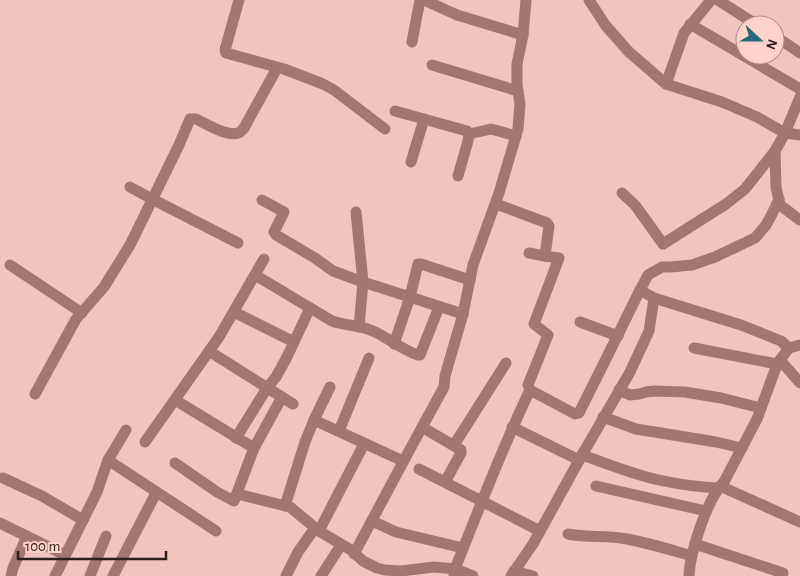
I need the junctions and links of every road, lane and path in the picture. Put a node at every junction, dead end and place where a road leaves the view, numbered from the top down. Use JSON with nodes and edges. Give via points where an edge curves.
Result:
{"nodes":[{"id":1,"x":239,"y":0,"type":"edge"},
{"id":2,"x":420,"y":0,"type":"edge"},
{"id":3,"x":424,"y":0,"type":"edge"},
{"id":4,"x":526,"y":0,"type":"edge"},
{"id":5,"x":589,"y":0,"type":"edge"},
{"id":6,"x":711,"y":0,"type":"edge"},
{"id":7,"x":718,"y":0,"type":"edge"},
{"id":8,"x":741,"y":15,"type":"edge"},
{"id":9,"x":690,"y":24,"type":"junction"},
{"id":10,"x":523,"y":35,"type":"junction"},
{"id":11,"x":412,"y":42,"type":"dead end"},
{"id":12,"x":785,"y":43,"type":"edge"},
{"id":13,"x":800,"y":53,"type":"edge"},
{"id":14,"x":432,"y":65,"type":"dead end"},
{"id":15,"x":277,"y":68,"type":"junction"},
{"id":16,"x":666,"y":84,"type":"junction"},
{"id":17,"x":800,"y":89,"type":"edge"},
{"id":18,"x":518,"y":90,"type":"junction"},
{"id":19,"x":800,"y":97,"type":"edge"},
{"id":20,"x":395,"y":111,"type":"dead end"},
{"id":21,"x":424,"y":119,"type":"junction"},
{"id":22,"x":385,"y":129,"type":"dead end"},
{"id":23,"x":785,"y":133,"type":"junction"},
{"id":24,"x":469,"y":134,"type":"junction"},
{"id":25,"x":800,"y":135,"type":"edge"},
{"id":26,"x":516,"y":136,"type":"junction"},
{"id":27,"x":775,"y":151,"type":"junction"},
{"id":28,"x":411,"y":162,"type":"dead end"},
{"id":29,"x":458,"y":176,"type":"dead end"},
{"id":30,"x":130,"y":187,"type":"dead end"},
{"id":31,"x":622,"y":193,"type":"dead end"},
{"id":32,"x":779,"y":199,"type":"junction"},
{"id":33,"x":152,"y":200,"type":"junction"},
{"id":34,"x":262,"y":200,"type":"dead end"},
{"id":35,"x":496,"y":204,"type":"junction"},
{"id":36,"x":356,"y":212,"type":"dead end"},
{"id":37,"x":800,"y":220,"type":"edge"},
{"id":38,"x":238,"y":243,"type":"dead end"},
{"id":39,"x":529,"y":253,"type":"dead end"},
{"id":40,"x":545,"y":256,"type":"junction"},
{"id":41,"x":264,"y":259,"type":"dead end"},
{"id":42,"x":10,"y":265,"type":"dead end"},
{"id":43,"x":255,"y":275,"type":"junction"},
{"id":44,"x":470,"y":280,"type":"junction"},
{"id":45,"x":363,"y":282,"type":"junction"},
{"id":46,"x":640,"y":290,"type":"junction"},
{"id":47,"x":410,"y":297,"type":"junction"},
{"id":48,"x":654,"y":298,"type":"junction"},
{"id":49,"x":439,"y":307,"type":"junction"},
{"id":50,"x":310,"y":308,"type":"junction"},
{"id":51,"x":234,"y":312,"type":"junction"},
{"id":52,"x":82,"y":313,"type":"junction"},
{"id":53,"x":463,"y":314,"type":"junction"},
{"id":54,"x":580,"y":322,"type":"dead end"},
{"id":55,"x":359,"y":326,"type":"junction"},
{"id":56,"x":618,"y":336,"type":"junction"},
{"id":57,"x":294,"y":342,"type":"junction"},
{"id":58,"x":394,"y":344,"type":"junction"},
{"id":59,"x":794,"y":346,"type":"edge"},
{"id":60,"x":694,"y":348,"type":"dead end"},
{"id":61,"x":209,"y":351,"type":"junction"},
{"id":62,"x":369,"y":358,"type":"dead end"},
{"id":63,"x":778,"y":362,"type":"junction"},
{"id":64,"x":506,"y":363,"type":"dead end"},
{"id":65,"x":800,"y":383,"type":"edge"},
{"id":66,"x":330,"y":387,"type":"dead end"},
{"id":67,"x":267,"y":388,"type":"junction"},
{"id":68,"x":530,"y":390,"type":"junction"},
{"id":69,"x":619,"y":390,"type":"junction"},
{"id":70,"x":36,"y":394,"type":"dead end"},
{"id":71,"x":282,"y":397,"type":"junction"},
{"id":72,"x":175,"y":400,"type":"junction"},
{"id":73,"x":293,"y":404,"type":"dead end"},
{"id":74,"x":761,"y":408,"type":"junction"},
{"id":75,"x":603,"y":417,"type":"junction"},
{"id":76,"x":314,"y":420,"type":"junction"},
{"id":77,"x":422,"y":427,"type":"junction"},
{"id":78,"x":512,"y":427,"type":"junction"},
{"id":79,"x":126,"y":430,"type":"dead end"},
{"id":80,"x":338,"y":431,"type":"junction"},
{"id":81,"x":236,"y":438,"type":"junction"},
{"id":82,"x":145,"y":442,"type":"dead end"},
{"id":83,"x":364,"y":444,"type":"junction"},
{"id":84,"x":454,"y":445,"type":"junction"},
{"id":85,"x":254,"y":448,"type":"junction"},
{"id":86,"x":742,"y":448,"type":"junction"},
{"id":87,"x":580,"y":458,"type":"junction"},
{"id":88,"x":108,"y":460,"type":"junction"},
{"id":89,"x":403,"y":461,"type":"junction"},
{"id":90,"x":174,"y":463,"type":"dead end"},
{"id":91,"x":419,"y":469,"type":"dead end"},
{"id":92,"x":3,"y":478,"type":"dead end"},
{"id":93,"x":445,"y":482,"type":"junction"},
{"id":94,"x":596,"y":486,"type":"dead end"},
{"id":95,"x":719,"y":487,"type":"junction"},
{"id":96,"x":156,"y":493,"type":"junction"},
{"id":97,"x":236,"y":494,"type":"junction"},
{"id":98,"x":482,"y":501,"type":"junction"},
{"id":99,"x":285,"y":506,"type":"junction"},
{"id":100,"x":706,"y":511,"type":"junction"},
{"id":101,"x":83,"y":520,"type":"junction"},
{"id":102,"x":372,"y":521,"type":"junction"},
{"id":103,"x":0,"y":522,"type":"edge"},
{"id":104,"x":800,"y":522,"type":"edge"},
{"id":105,"x":317,"y":529,"type":"junction"},
{"id":106,"x":216,"y":531,"type":"dead end"},
{"id":107,"x":540,"y":531,"type":"junction"},
{"id":108,"x":568,"y":534,"type":"dead end"},
{"id":109,"x":27,"y":536,"type":"junction"},
{"id":110,"x":106,"y":536,"type":"dead end"},
{"id":111,"x":341,"y":545,"type":"junction"},
{"id":112,"x":464,"y":548,"type":"junction"},
{"id":113,"x":694,"y":550,"type":"junction"},
{"id":114,"x":66,"y":554,"type":"junction"},
{"id":115,"x":354,"y":554,"type":"junction"},
{"id":116,"x":374,"y":572,"type":"edge"},
{"id":117,"x":414,"y":572,"type":"edge"},
{"id":118,"x":454,"y":572,"type":"edge"},
{"id":119,"x":783,"y":573,"type":"dead end"},
{"id":120,"x":513,"y":574,"type":"edge"},
{"id":121,"x":11,"y":576,"type":"edge"},
{"id":122,"x":55,"y":576,"type":"edge"},
{"id":123,"x":90,"y":576,"type":"edge"},
{"id":124,"x":113,"y":576,"type":"edge"},
{"id":125,"x":286,"y":576,"type":"edge"},
{"id":126,"x":321,"y":576,"type":"edge"},
{"id":127,"x":473,"y":576,"type":"edge"},
{"id":128,"x":533,"y":576,"type":"edge"},
{"id":129,"x":689,"y":576,"type":"edge"}],
"edges":[{"from":1,"to":15,"type":"street","via":[[226,53]]},
{"from":2,"to":11,"type":"street"},
{"from":3,"to":10,"type":"street","via":[[457,15]]},
{"from":4,"to":10,"type":"street"},
{"from":5,"to":16,"type":"street","via":[[629,52]]},
{"from":6,"to":9,"type":"street"},
{"from":7,"to":8,"type":"street"},
{"from":9,"to":16,"type":"street"},
{"from":9,"to":17,"type":"street"},
{"from":10,"to":18,"type":"street","via":[[517,64]]},
{"from":12,"to":13,"type":"street"},
{"from":14,"to":18,"type":"street"},
{"from":15,"to":22,"type":"street","via":[[324,84]]},
{"from":15,"to":33,"type":"street","via":[[240,132],[227,133],[190,119]]},
{"from":16,"to":23,"type":"street","via":[[722,102]]},
{"from":18,"to":26,"type":"street","via":[[520,114]]},
{"from":19,"to":23,"type":"street"},
{"from":20,"to":21,"type":"street"},
{"from":21,"to":24,"type":"street"},
{"from":21,"to":28,"type":"street"},
{"from":23,"to":25,"type":"street"},
{"from":23,"to":27,"type":"street"},
{"from":24,"to":26,"type":"street","via":[[491,129]]},
{"from":24,"to":29,"type":"street"},
{"from":26,"to":35,"type":"street"},
{"from":27,"to":31,"type":"street","via":[[745,189],[663,244],[635,205]]},
{"from":27,"to":32,"type":"street"},
{"from":30,"to":33,"type":"street"},
{"from":32,"to":37,"type":"street","via":[[780,205]]},
{"from":32,"to":46,"type":"street","via":[[756,238],[692,265],[662,267],[648,275]]},
{"from":33,"to":38,"type":"street"},
{"from":33,"to":52,"type":"street","via":[[111,276]]},
{"from":34,"to":45,"type":"street","via":[[284,212],[274,232],[276,235],[333,271]]},
{"from":35,"to":40,"type":"street","via":[[547,223]]},
{"from":35,"to":44,"type":"street"},
{"from":36,"to":45,"type":"street"},
{"from":39,"to":40,"type":"street"},
{"from":40,"to":68,"type":"street","via":[[560,258],[534,324],[548,336],[528,385]]},
{"from":41,"to":43,"type":"street"},
{"from":42,"to":52,"type":"street"},
{"from":43,"to":50,"type":"street"},
{"from":43,"to":51,"type":"street"},
{"from":44,"to":47,"type":"street","via":[[418,264]]},
{"from":44,"to":53,"type":"street"},
{"from":45,"to":47,"type":"street"},
{"from":45,"to":55,"type":"street"},
{"from":46,"to":48,"type":"street"},
{"from":46,"to":56,"type":"street"},
{"from":47,"to":49,"type":"street"},
{"from":47,"to":58,"type":"street"},
{"from":48,"to":59,"type":"street","via":[[741,325]]},
{"from":48,"to":69,"type":"street","via":[[649,331]]},
{"from":49,"to":53,"type":"street"},
{"from":49,"to":58,"type":"street","via":[[420,355]]},
{"from":50,"to":55,"type":"street","via":[[332,321]]},
{"from":50,"to":57,"type":"street"},
{"from":51,"to":57,"type":"street"},
{"from":51,"to":61,"type":"street"},
{"from":52,"to":70,"type":"street","via":[[67,334]]},
{"from":53,"to":77,"type":"street","via":[[444,376],[444,387]]},
{"from":54,"to":56,"type":"street"},
{"from":55,"to":58,"type":"street"},
{"from":56,"to":68,"type":"street","via":[[579,413],[575,414]]},
{"from":57,"to":67,"type":"street"},
{"from":59,"to":63,"type":"street"},
{"from":60,"to":63,"type":"street"},
{"from":61,"to":67,"type":"street"},
{"from":61,"to":72,"type":"street"},
{"from":62,"to":80,"type":"street"},
{"from":63,"to":65,"type":"street"},
{"from":63,"to":74,"type":"street"},
{"from":64,"to":84,"type":"street"},
{"from":66,"to":76,"type":"street"},
{"from":67,"to":71,"type":"street"},
{"from":67,"to":81,"type":"street"},
{"from":68,"to":78,"type":"street"},
{"from":69,"to":74,"type":"street","via":[[630,395],[654,391],[685,392]]},
{"from":69,"to":75,"type":"street"},
{"from":71,"to":73,"type":"street"},
{"from":71,"to":85,"type":"street"},
{"from":72,"to":81,"type":"street"},
{"from":72,"to":82,"type":"street"},
{"from":74,"to":86,"type":"street"},
{"from":75,"to":86,"type":"street","via":[[636,429]]},
{"from":75,"to":87,"type":"street"},
{"from":76,"to":80,"type":"street"},
{"from":76,"to":99,"type":"street"},
{"from":77,"to":84,"type":"street"},
{"from":77,"to":89,"type":"street"},
{"from":78,"to":87,"type":"street"},
{"from":78,"to":98,"type":"street"},
{"from":79,"to":88,"type":"street"},
{"from":80,"to":83,"type":"street"},
{"from":81,"to":85,"type":"street"},
{"from":83,"to":89,"type":"street"},
{"from":83,"to":105,"type":"street"},
{"from":84,"to":93,"type":"street","via":[[461,450]]},
{"from":85,"to":97,"type":"street"},
{"from":86,"to":95,"type":"street"},
{"from":87,"to":95,"type":"street","via":[[662,481],[694,487]]},
{"from":87,"to":107,"type":"street"},
{"from":88,"to":96,"type":"street"},
{"from":88,"to":101,"type":"street"},
{"from":89,"to":102,"type":"street"},
{"from":90,"to":97,"type":"street","via":[[234,501]]},
{"from":91,"to":93,"type":"street"},
{"from":92,"to":101,"type":"street"},
{"from":93,"to":98,"type":"street"},
{"from":94,"to":100,"type":"street"},
{"from":95,"to":100,"type":"street"},
{"from":95,"to":104,"type":"street"},
{"from":96,"to":106,"type":"street"},
{"from":96,"to":124,"type":"street"},
{"from":97,"to":99,"type":"street"},
{"from":98,"to":107,"type":"street"},
{"from":98,"to":112,"type":"street"},
{"from":99,"to":105,"type":"street"},
{"from":100,"to":113,"type":"street"},
{"from":101,"to":114,"type":"street"},
{"from":102,"to":112,"type":"street","via":[[396,532]]},
{"from":102,"to":115,"type":"street"},
{"from":103,"to":109,"type":"street"},
{"from":105,"to":111,"type":"street"},
{"from":105,"to":125,"type":"street","via":[[298,552]]},
{"from":107,"to":120,"type":"street"},
{"from":108,"to":113,"type":"street"},
{"from":109,"to":114,"type":"street"},
{"from":109,"to":121,"type":"street"},
{"from":110,"to":123,"type":"street"},
{"from":111,"to":115,"type":"street"},
{"from":111,"to":126,"type":"street"},
{"from":112,"to":118,"type":"street"},
{"from":113,"to":119,"type":"street"},
{"from":113,"to":129,"type":"street"},
{"from":114,"to":122,"type":"street"},
{"from":115,"to":116,"type":"street"},
{"from":116,"to":117,"type":"street"},
{"from":117,"to":118,"type":"street","via":[[434,566]]},
{"from":118,"to":127,"type":"street"},
{"from":120,"to":128,"type":"street"}]}
